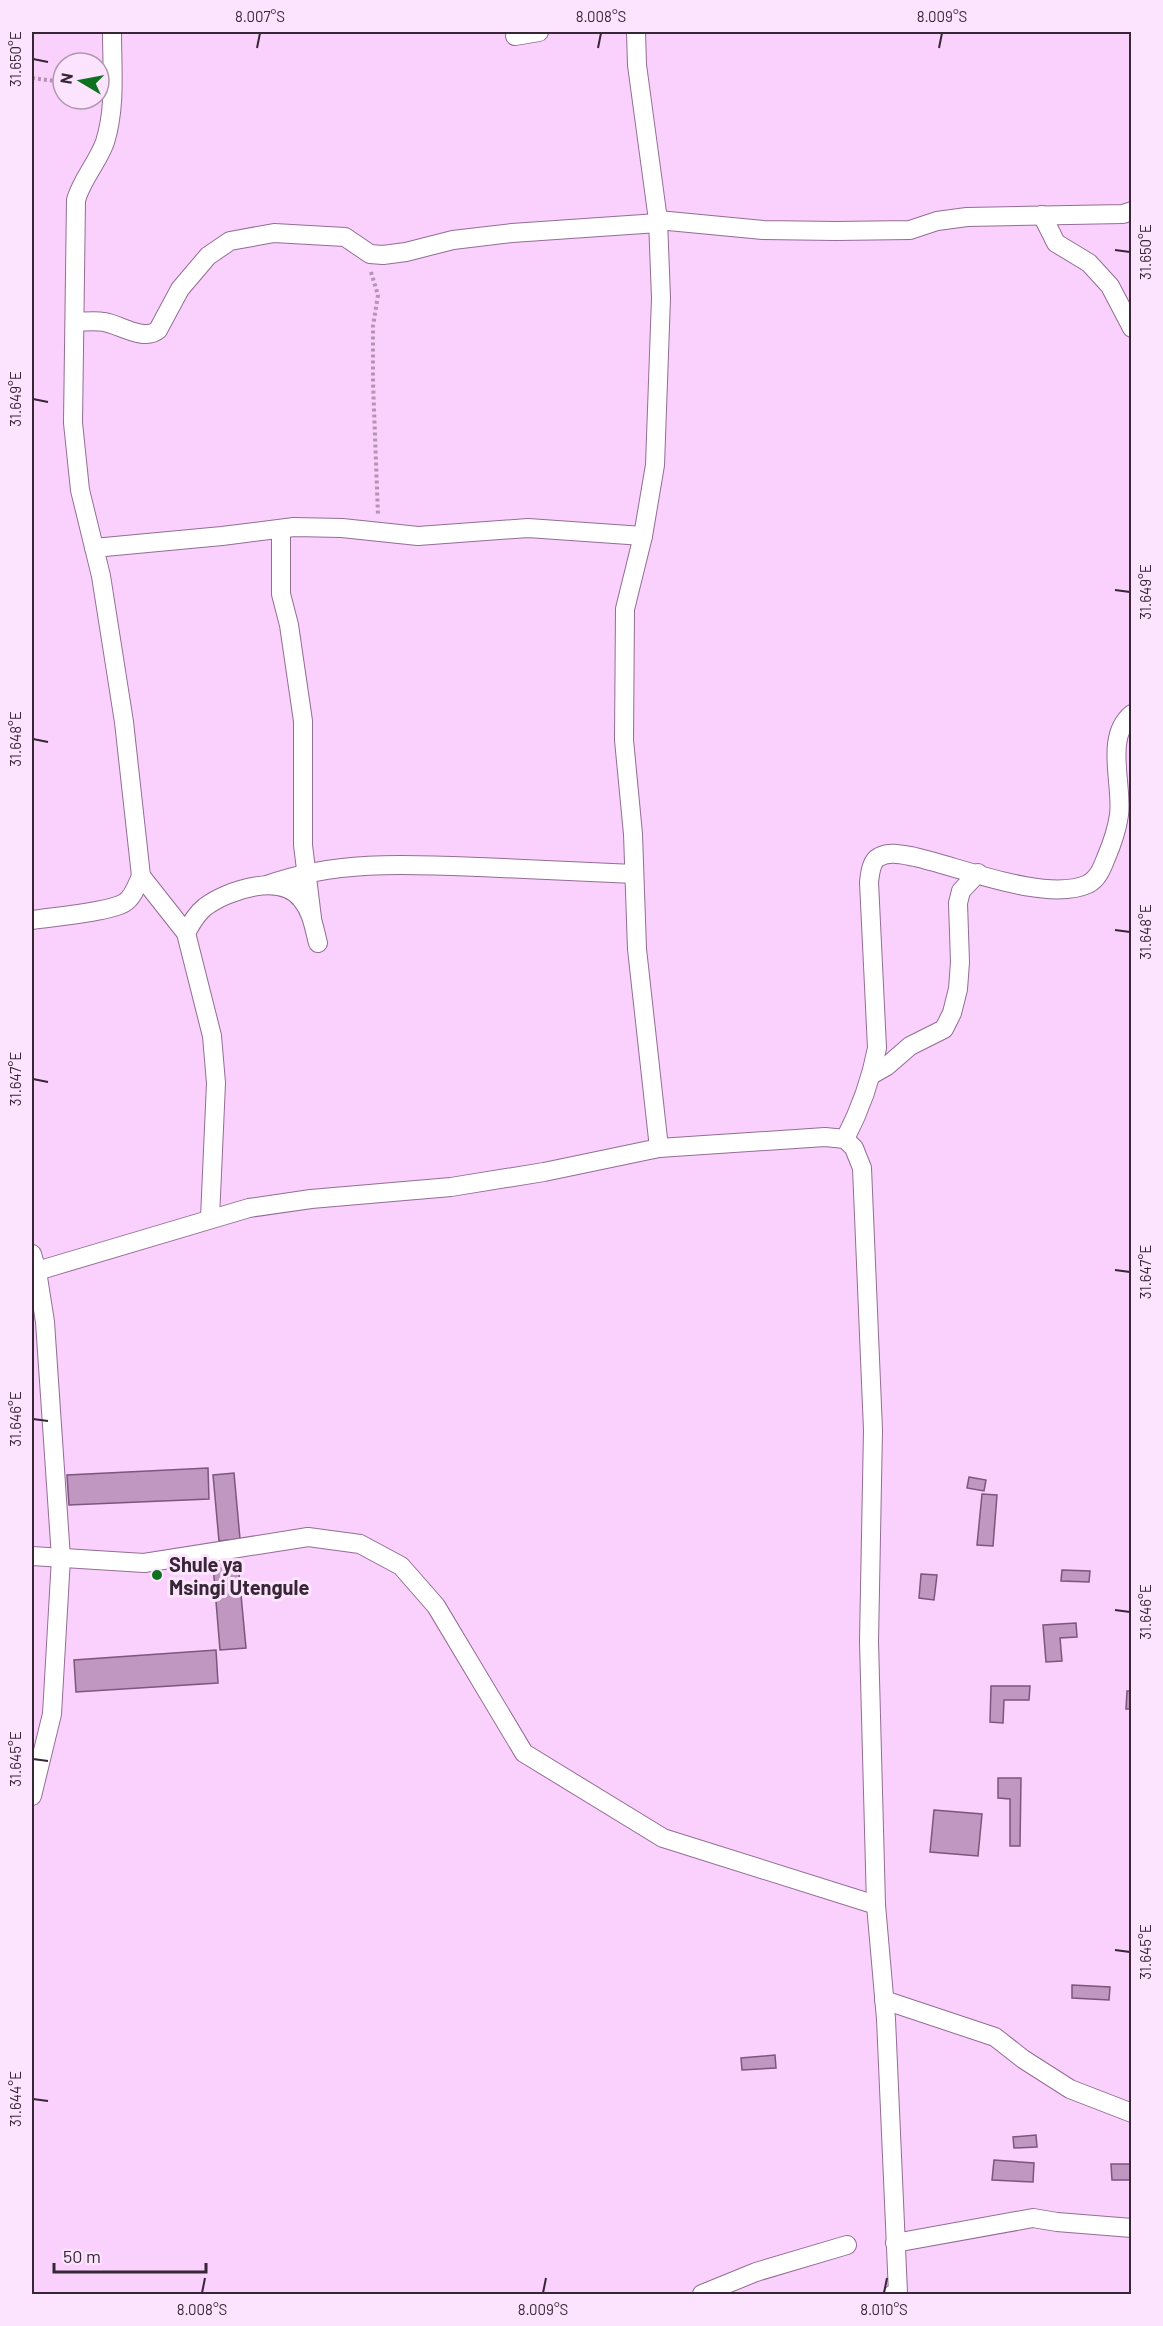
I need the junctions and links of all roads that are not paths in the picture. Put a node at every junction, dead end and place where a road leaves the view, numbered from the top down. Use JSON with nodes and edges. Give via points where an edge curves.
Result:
{"nodes":[{"id":1,"x":112,"y":32,"type":"edge"},
{"id":2,"x":539,"y":32,"type":"edge"},
{"id":3,"x":636,"y":32,"type":"edge"},
{"id":4,"x":515,"y":36,"type":"dead end"},
{"id":5,"x":1131,"y":211,"type":"edge"},
{"id":6,"x":1042,"y":215,"type":"junction"},
{"id":7,"x":658,"y":221,"type":"junction"},
{"id":8,"x":75,"y":322,"type":"junction"},
{"id":9,"x":1131,"y":328,"type":"edge"},
{"id":10,"x":281,"y":529,"type":"junction"},
{"id":11,"x":643,"y":536,"type":"junction"},
{"id":12,"x":94,"y":548,"type":"junction"},
{"id":13,"x":1131,"y":714,"type":"edge"},
{"id":14,"x":307,"y":873,"type":"junction"},
{"id":15,"x":978,"y":873,"type":"junction"},
{"id":16,"x":634,"y":874,"type":"junction"},
{"id":17,"x":141,"y":876,"type":"junction"},
{"id":18,"x":267,"y":885,"type":"junction"},
{"id":19,"x":312,"y":918,"type":"junction"},
{"id":20,"x":32,"y":920,"type":"edge"},
{"id":21,"x":186,"y":933,"type":"junction"},
{"id":22,"x":318,"y":943,"type":"dead end"},
{"id":23,"x":873,"y":1074,"type":"junction"},
{"id":24,"x":845,"y":1139,"type":"junction"},
{"id":25,"x":659,"y":1148,"type":"junction"},
{"id":26,"x":210,"y":1218,"type":"junction"},
{"id":27,"x":33,"y":1265,"type":"edge"},
{"id":28,"x":32,"y":1556,"type":"edge"},
{"id":29,"x":61,"y":1558,"type":"junction"},
{"id":30,"x":32,"y":1796,"type":"edge"},
{"id":31,"x":876,"y":1905,"type":"junction"},
{"id":32,"x":884,"y":2000,"type":"junction"},
{"id":33,"x":1131,"y":2113,"type":"edge"},
{"id":34,"x":1131,"y":2228,"type":"edge"},
{"id":35,"x":895,"y":2243,"type":"junction"},
{"id":36,"x":847,"y":2245,"type":"dead end"},
{"id":37,"x":896,"y":2294,"type":"edge"},
{"id":38,"x":702,"y":2295,"type":"edge"}],
"edges":[{"from":1,"to":8,"type":"street","via":[[113,87],[105,143],[76,200]]},
{"from":2,"to":4,"type":"street"},
{"from":3,"to":7,"type":"street"},
{"from":5,"to":6,"type":"street"},
{"from":6,"to":7,"type":"street","via":[[949,218],[910,230],[764,230]]},
{"from":6,"to":9,"type":"street","via":[[1056,243],[1089,263],[1110,286]]},
{"from":7,"to":8,"type":"street","via":[[500,234],[384,255],[370,254],[345,237],[274,233],[230,241],[208,256],[180,288],[155,333],[106,322]]},
{"from":7,"to":11,"type":"street","via":[[659,401],[655,465]]},
{"from":8,"to":12,"type":"street","via":[[73,423],[80,490]]},
{"from":10,"to":11,"type":"street","via":[[342,528],[418,536],[528,528]]},
{"from":10,"to":12,"type":"street"},
{"from":10,"to":14,"type":"street","via":[[281,594],[303,721],[303,845]]},
{"from":11,"to":16,"type":"street","via":[[625,609],[624,740]]},
{"from":12,"to":17,"type":"street","via":[[124,722]]},
{"from":13,"to":15,"type":"street","via":[[1118,741],[1119,813],[1097,878],[1087,884],[1050,890]]},
{"from":14,"to":16,"type":"street","via":[[389,864]]},
{"from":14,"to":18,"type":"street"},
{"from":14,"to":19,"type":"street"},
{"from":15,"to":23,"type":"street","via":[[961,891],[958,903],[958,989],[944,1029],[910,1046]]},
{"from":15,"to":23,"type":"street","via":[[895,853],[874,862],[869,882],[877,1048]]},
{"from":16,"to":25,"type":"street","via":[[637,949]]},
{"from":17,"to":20,"type":"street","via":[[124,903]]},
{"from":17,"to":21,"type":"street"},
{"from":18,"to":19,"type":"street","via":[[291,890],[302,899]]},
{"from":18,"to":21,"type":"street","via":[[232,893],[204,908]]},
{"from":19,"to":22,"type":"street"},
{"from":21,"to":26,"type":"street","via":[[212,1036],[216,1083]]},
{"from":23,"to":24,"type":"street"},
{"from":24,"to":25,"type":"street"},
{"from":24,"to":31,"type":"street","via":[[854,1148],[862,1168],[865,1227],[873,1430],[869,1641]]},
{"from":25,"to":26,"type":"street","via":[[462,1185],[311,1199]]},
{"from":26,"to":27,"type":"street"},
{"from":27,"to":29,"type":"street","via":[[45,1322]]},
{"from":28,"to":29,"type":"street"},
{"from":29,"to":30,"type":"street","via":[[52,1714]]},
{"from":29,"to":31,"type":"street","via":[[144,1563],[308,1537],[360,1544],[401,1566],[435,1606],[524,1753],[663,1838]]},
{"from":31,"to":32,"type":"street"},
{"from":32,"to":33,"type":"street","via":[[995,2037],[1070,2089]]},
{"from":32,"to":35,"type":"street"},
{"from":34,"to":35,"type":"street","via":[[1033,2218]]},
{"from":35,"to":37,"type":"street"},
{"from":36,"to":38,"type":"street","via":[[756,2272]]}]}
